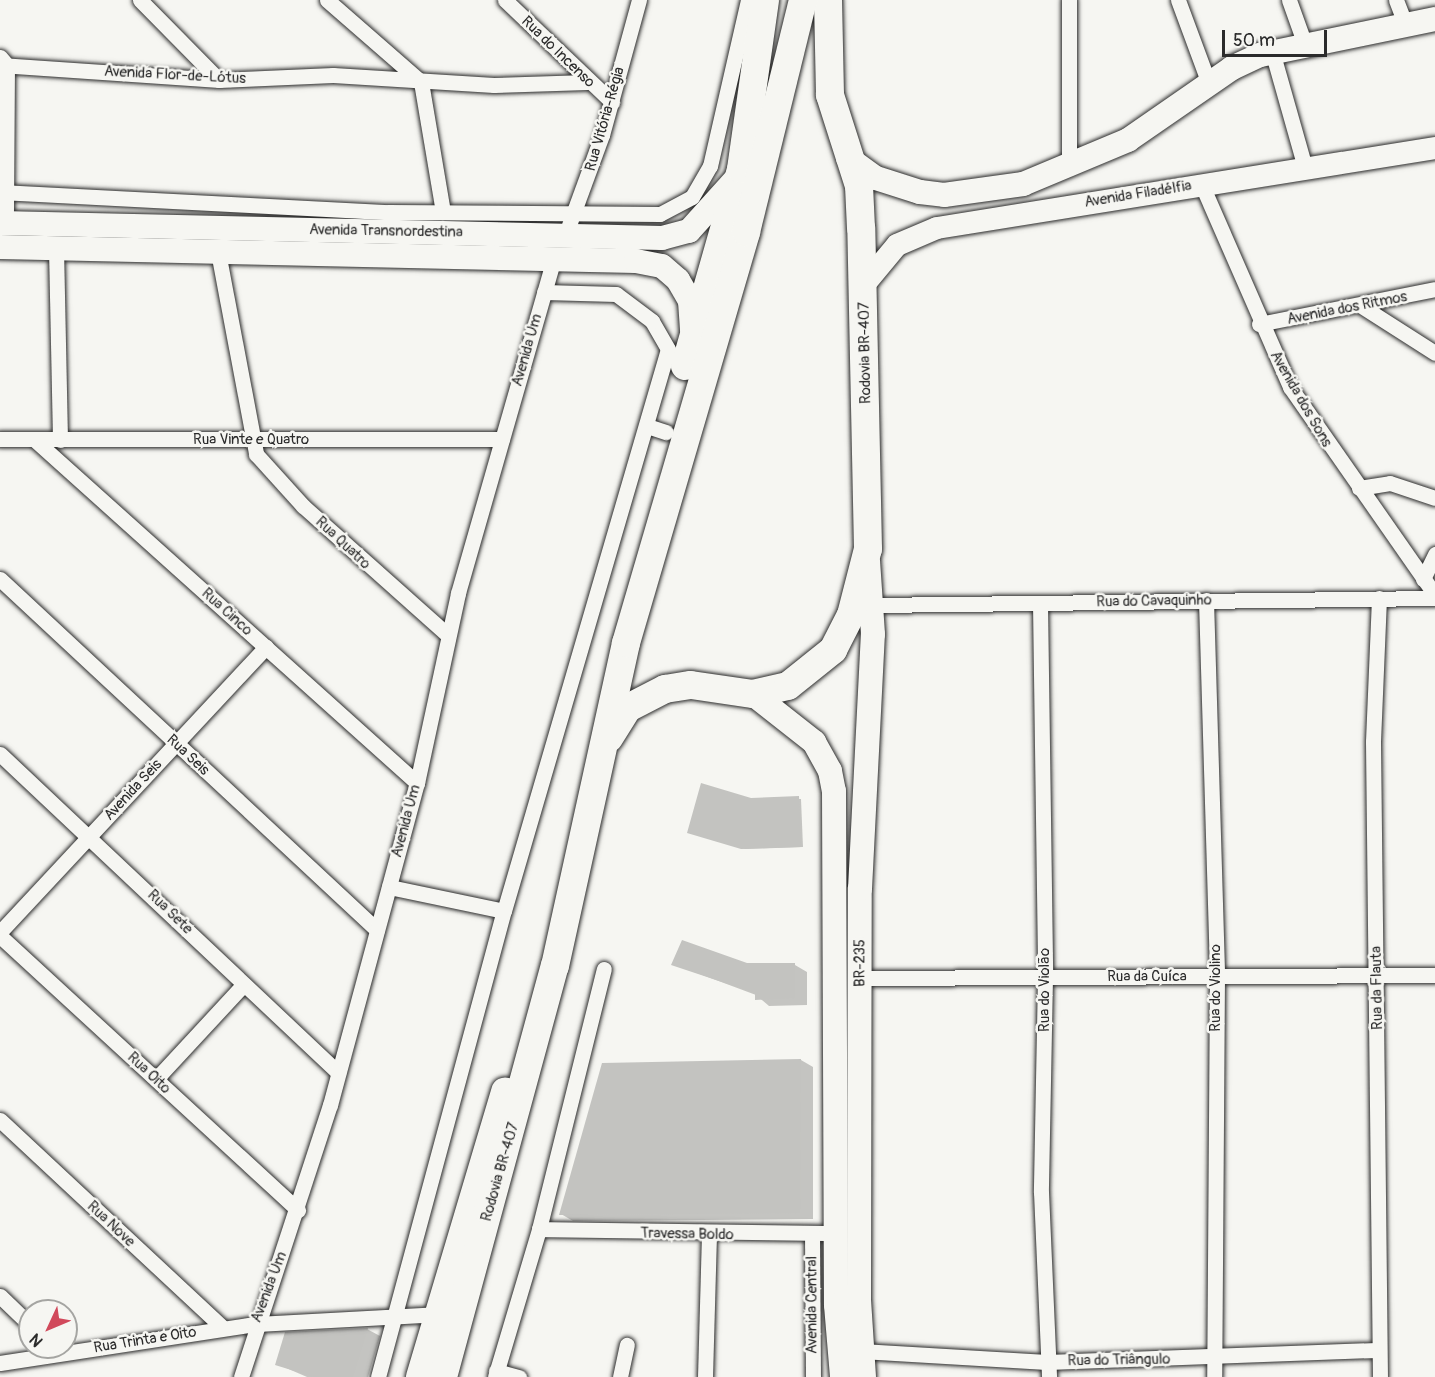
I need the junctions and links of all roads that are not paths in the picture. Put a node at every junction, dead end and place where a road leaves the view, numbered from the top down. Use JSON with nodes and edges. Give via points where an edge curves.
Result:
{"nodes":[{"id":1,"x":140,"y":0,"type":"edge"},
{"id":2,"x":327,"y":0,"type":"edge"},
{"id":3,"x":505,"y":0,"type":"edge"},
{"id":4,"x":639,"y":0,"type":"edge"},
{"id":5,"x":748,"y":0,"type":"edge"},
{"id":6,"x":765,"y":0,"type":"edge"},
{"id":7,"x":803,"y":0,"type":"edge"},
{"id":8,"x":828,"y":0,"type":"edge"},
{"id":9,"x":1069,"y":0,"type":"edge"},
{"id":10,"x":1178,"y":0,"type":"edge"},
{"id":11,"x":1289,"y":0,"type":"edge"},
{"id":12,"x":1396,"y":0,"type":"edge"},
{"id":13,"x":1435,"y":19,"type":"edge"},
{"id":14,"x":1405,"y":24,"type":"junction"},
{"id":15,"x":1304,"y":42,"type":"junction"},
{"id":16,"x":1272,"y":51,"type":"junction"},
{"id":17,"x":2,"y":62,"type":"edge"},
{"id":18,"x":219,"y":80,"type":"junction"},
{"id":19,"x":421,"y":82,"type":"junction"},
{"id":20,"x":587,"y":82,"type":"junction"},
{"id":21,"x":1209,"y":84,"type":"junction"},
{"id":22,"x":612,"y":102,"type":"junction"},
{"id":23,"x":1435,"y":148,"type":"edge"},
{"id":24,"x":848,"y":158,"type":"junction"},
{"id":25,"x":1068,"y":165,"type":"junction"},
{"id":26,"x":1305,"y":168,"type":"junction"},
{"id":27,"x":741,"y":169,"type":"junction"},
{"id":28,"x":1201,"y":183,"type":"junction"},
{"id":29,"x":1,"y":192,"type":"edge"},
{"id":30,"x":575,"y":211,"type":"junction"},
{"id":31,"x":443,"y":212,"type":"junction"},
{"id":32,"x":3,"y":223,"type":"edge"},
{"id":33,"x":565,"y":236,"type":"junction"},
{"id":34,"x":0,"y":247,"type":"edge"},
{"id":35,"x":26,"y":248,"type":"junction"},
{"id":36,"x":56,"y":248,"type":"junction"},
{"id":37,"x":218,"y":252,"type":"junction"},
{"id":38,"x":0,"y":259,"type":"edge"},
{"id":39,"x":554,"y":260,"type":"junction"},
{"id":40,"x":864,"y":286,"type":"junction"},
{"id":41,"x":1435,"y":289,"type":"edge"},
{"id":42,"x":544,"y":292,"type":"junction"},
{"id":43,"x":1363,"y":308,"type":"junction"},
{"id":44,"x":1259,"y":324,"type":"junction"},
{"id":45,"x":692,"y":344,"type":"junction"},
{"id":46,"x":1435,"y":353,"type":"edge"},
{"id":47,"x":657,"y":429,"type":"junction"},
{"id":48,"x":0,"y":439,"type":"edge"},
{"id":49,"x":60,"y":440,"type":"junction"},
{"id":50,"x":250,"y":440,"type":"junction"},
{"id":51,"x":502,"y":440,"type":"junction"},
{"id":52,"x":36,"y":441,"type":"junction"},
{"id":53,"x":1359,"y":488,"type":"junction"},
{"id":54,"x":1435,"y":498,"type":"edge"},
{"id":55,"x":868,"y":549,"type":"junction"},
{"id":56,"x":1435,"y":554,"type":"edge"},
{"id":57,"x":0,"y":579,"type":"edge"},
{"id":58,"x":1423,"y":579,"type":"junction"},
{"id":59,"x":1435,"y":597,"type":"edge"},
{"id":60,"x":1379,"y":598,"type":"junction"},
{"id":61,"x":1206,"y":600,"type":"junction"},
{"id":62,"x":1040,"y":603,"type":"junction"},
{"id":63,"x":872,"y":604,"type":"junction"},
{"id":64,"x":448,"y":635,"type":"junction"},
{"id":65,"x":266,"y":647,"type":"junction"},
{"id":66,"x":753,"y":694,"type":"junction"},
{"id":67,"x":176,"y":744,"type":"junction"},
{"id":68,"x":0,"y":754,"type":"edge"},
{"id":69,"x":594,"y":768,"type":"junction"},
{"id":70,"x":417,"y":783,"type":"junction"},
{"id":71,"x":91,"y":835,"type":"junction"},
{"id":72,"x":389,"y":887,"type":"junction"},
{"id":73,"x":504,"y":911,"type":"junction"},
{"id":74,"x":377,"y":930,"type":"junction"},
{"id":75,"x":0,"y":932,"type":"edge"},
{"id":76,"x":0,"y":936,"type":"edge"},
{"id":77,"x":604,"y":969,"type":"dead end"},
{"id":78,"x":1376,"y":975,"type":"junction"},
{"id":79,"x":1435,"y":975,"type":"edge"},
{"id":80,"x":1045,"y":977,"type":"junction"},
{"id":81,"x":1217,"y":977,"type":"junction"},
{"id":82,"x":860,"y":978,"type":"junction"},
{"id":83,"x":244,"y":984,"type":"junction"},
{"id":84,"x":339,"y":1073,"type":"junction"},
{"id":85,"x":156,"y":1079,"type":"junction"},
{"id":86,"x":0,"y":1120,"type":"edge"},
{"id":87,"x":298,"y":1210,"type":"junction"},
{"id":88,"x":539,"y":1229,"type":"junction"},
{"id":89,"x":836,"y":1233,"type":"junction"},
{"id":90,"x":812,"y":1234,"type":"junction"},
{"id":91,"x":710,"y":1235,"type":"junction"},
{"id":92,"x":0,"y":1296,"type":"edge"},
{"id":93,"x":396,"y":1312,"type":"junction"},
{"id":94,"x":18,"y":1313,"type":"edge"},
{"id":95,"x":438,"y":1314,"type":"junction"},
{"id":96,"x":255,"y":1324,"type":"junction"},
{"id":97,"x":222,"y":1328,"type":"junction"},
{"id":98,"x":627,"y":1346,"type":"dead end"},
{"id":99,"x":78,"y":1347,"type":"edge"},
{"id":100,"x":1377,"y":1350,"type":"junction"},
{"id":101,"x":861,"y":1352,"type":"junction"},
{"id":102,"x":1212,"y":1356,"type":"junction"},
{"id":103,"x":18,"y":1359,"type":"edge"},
{"id":104,"x":0,"y":1363,"type":"edge"},
{"id":105,"x":1048,"y":1370,"type":"edge"},
{"id":106,"x":495,"y":1374,"type":"edge"},
{"id":107,"x":241,"y":1377,"type":"edge"},
{"id":108,"x":378,"y":1377,"type":"edge"},
{"id":109,"x":420,"y":1377,"type":"edge"},
{"id":110,"x":442,"y":1377,"type":"edge"},
{"id":111,"x":519,"y":1377,"type":"edge"},
{"id":112,"x":620,"y":1377,"type":"edge"},
{"id":113,"x":705,"y":1377,"type":"edge"},
{"id":114,"x":813,"y":1377,"type":"edge"},
{"id":115,"x":842,"y":1377,"type":"edge"},
{"id":116,"x":864,"y":1377,"type":"edge"},
{"id":117,"x":1214,"y":1377,"type":"edge"},
{"id":118,"x":1380,"y":1377,"type":"edge"}],
"edges":[{"from":1,"to":18,"type":"street"},
{"from":2,"to":19,"type":"street"},
{"from":3,"to":20,"type":"street","name":"Rua do Incenso"},
{"from":4,"to":22,"type":"street","name":"Rua Vitória-Régia"},
{"from":5,"to":30,"type":"street","via":[[716,146],[692,197],[660,214]]},
{"from":6,"to":27,"type":"highway"},
{"from":7,"to":69,"type":"highway","via":[[761,179],[678,453]]},
{"from":8,"to":24,"type":"highway","name":"Rodovia BR-407","via":[[830,95]]},
{"from":9,"to":25,"type":"street"},
{"from":10,"to":21,"type":"street"},
{"from":11,"to":15,"type":"street"},
{"from":12,"to":14,"type":"street"},
{"from":13,"to":14,"type":"main road"},
{"from":14,"to":15,"type":"main road"},
{"from":15,"to":16,"type":"main road"},
{"from":16,"to":21,"type":"main road"},
{"from":16,"to":26,"type":"street"},
{"from":17,"to":18,"type":"street","name":"Avenida Flor-de-Lótus"},
{"from":17,"to":29,"type":"street"},
{"from":18,"to":19,"type":"street","name":"Avenida Flor-de-Lótus","via":[[333,75]]},
{"from":19,"to":20,"type":"street","name":"Avenida Flor-de-Lótus"},
{"from":19,"to":31,"type":"street"},
{"from":20,"to":22,"type":"street","name":"Rua do Incenso"},
{"from":21,"to":25,"type":"main road","via":[[1128,140]]},
{"from":22,"to":30,"type":"street","name":"Rua Vitória-Régia"},
{"from":23,"to":26,"type":"street","name":"Avenida Filadélfia"},
{"from":24,"to":25,"type":"main road","via":[[898,187],[944,195],[1023,184]]},
{"from":24,"to":40,"type":"highway","name":"Rodovia BR-407","via":[[859,186]]},
{"from":26,"to":28,"type":"street","name":"Avenida Filadélfia"},
{"from":27,"to":33,"type":"main road","name":"Avenida Transnordestina","via":[[703,219],[677,236]]},
{"from":27,"to":45,"type":"highway"},
{"from":28,"to":40,"type":"street","name":"Avenida Filadélfia","via":[[909,236]]},
{"from":28,"to":44,"type":"street","name":"Avenida dos Sons"},
{"from":29,"to":31,"type":"street"},
{"from":29,"to":32,"type":"street"},
{"from":30,"to":31,"type":"street"},
{"from":30,"to":33,"type":"street","name":"Rua Vitória-Régia"},
{"from":32,"to":33,"type":"main road","name":"Avenida Transnordestina"},
{"from":34,"to":35,"type":"main road","name":"Avenida Transnordestina"},
{"from":35,"to":36,"type":"main road","name":"Avenida Transnordestina"},
{"from":35,"to":38,"type":"street"},
{"from":36,"to":37,"type":"main road","name":"Avenida Transnordestina"},
{"from":36,"to":49,"type":"street"},
{"from":37,"to":39,"type":"main road","name":"Avenida Transnordestina"},
{"from":37,"to":50,"type":"street"},
{"from":39,"to":42,"type":"street","name":"Avenida Um"},
{"from":39,"to":45,"type":"main road","name":"Avenida Transnordestina","via":[[636,261],[670,271],[690,301]]},
{"from":40,"to":55,"type":"highway","name":"Rodovia BR-407"},
{"from":41,"to":43,"type":"street","name":"Avenida dos Ritmos"},
{"from":42,"to":47,"type":"street","via":[[616,294],[662,331],[668,349]]},
{"from":42,"to":51,"type":"street","name":"Avenida Um"},
{"from":43,"to":44,"type":"street","name":"Avenida dos Ritmos"},
{"from":43,"to":46,"type":"street"},
{"from":44,"to":53,"type":"street","name":"Avenida dos Sons","via":[[1309,418]]},
{"from":45,"to":47,"type":"highway"},
{"from":47,"to":73,"type":"street"},
{"from":47,"to":95,"type":"highway","via":[[524,1026]]},
{"from":48,"to":52,"type":"street","name":"Rua Vinte e Quatro"},
{"from":49,"to":50,"type":"street","name":"Rua Vinte e Quatro"},
{"from":49,"to":52,"type":"street","name":"Rua Vinte e Quatro"},
{"from":50,"to":51,"type":"street","name":"Rua Vinte e Quatro"},
{"from":50,"to":64,"type":"street","name":"Rua Quatro","via":[[284,488]]},
{"from":51,"to":64,"type":"street","name":"Avenida Um"},
{"from":52,"to":65,"type":"street","name":"Rua Cinco"},
{"from":53,"to":54,"type":"street","via":[[1390,483]]},
{"from":53,"to":58,"type":"street","name":"Avenida dos Sons"},
{"from":55,"to":63,"type":"main road","name":"BR-235","number":"BR-235"},
{"from":55,"to":66,"type":"highway","name":"Rodovia BR-407","via":[[851,615],[833,650],[788,686]]},
{"from":56,"to":58,"type":"street"},
{"from":57,"to":67,"type":"street","name":"Rua Seis"},
{"from":58,"to":59,"type":"street","name":"Avenida dos Sons"},
{"from":59,"to":60,"type":"street","name":"Rua do Cavaquinho"},
{"from":60,"to":61,"type":"street","name":"Rua do Cavaquinho"},
{"from":60,"to":78,"type":"street","name":"Rua da Flauta","via":[[1374,660]]},
{"from":61,"to":62,"type":"street","name":"Rua do Cavaquinho"},
{"from":61,"to":81,"type":"street","name":"Rua do Violino"},
{"from":62,"to":63,"type":"street","name":"Rua do Cavaquinho"},
{"from":62,"to":80,"type":"street","name":"Rua do Violão"},
{"from":63,"to":82,"type":"main road","name":"BR-235","number":"BR-235"},
{"from":64,"to":70,"type":"street","name":"Avenida Um"},
{"from":65,"to":67,"type":"street","name":"Avenida Seis"},
{"from":65,"to":70,"type":"street","name":"Rua Cinco"},
{"from":66,"to":69,"type":"highway","via":[[692,685],[650,694],[616,722]]},
{"from":66,"to":89,"type":"main road","name":"BR-235","number":"BR-235","via":[[814,742],[834,790]]},
{"from":67,"to":71,"type":"street","name":"Avenida Seis"},
{"from":67,"to":74,"type":"street","name":"Rua Seis"},
{"from":68,"to":71,"type":"street","name":"Rua Sete"},
{"from":69,"to":110,"type":"highway","name":"Rodovia BR-407","via":[[555,966]]},
{"from":70,"to":72,"type":"street","name":"Avenida Um"},
{"from":71,"to":75,"type":"street","name":"Avenida Seis"},
{"from":71,"to":83,"type":"street","name":"Rua Sete"},
{"from":72,"to":73,"type":"street"},
{"from":72,"to":74,"type":"street","name":"Avenida Um"},
{"from":73,"to":93,"type":"street"},
{"from":74,"to":84,"type":"street","name":"Avenida Um"},
{"from":76,"to":85,"type":"street","name":"Rua Oito"},
{"from":77,"to":88,"type":"street"},
{"from":78,"to":79,"type":"street","name":"Rua da Cuíca"},
{"from":78,"to":81,"type":"street","name":"Rua da Cuíca"},
{"from":78,"to":100,"type":"street","name":"Rua da Flauta"},
{"from":80,"to":81,"type":"street","name":"Rua da Cuíca"},
{"from":80,"to":82,"type":"street","name":"Rua da Cuíca"},
{"from":80,"to":105,"type":"street","name":"Rua do Violão","via":[[1041,1192]]},
{"from":81,"to":102,"type":"street","name":"Rua do Violino"},
{"from":82,"to":101,"type":"main road","name":"BR-235","number":"BR-235"},
{"from":83,"to":84,"type":"street","name":"Rua Sete"},
{"from":83,"to":85,"type":"street"},
{"from":84,"to":87,"type":"street","name":"Avenida Um"},
{"from":85,"to":87,"type":"street","name":"Rua Oito"},
{"from":86,"to":97,"type":"street","name":"Rua Nove"},
{"from":87,"to":96,"type":"street","name":"Avenida Um"},
{"from":88,"to":91,"type":"street","name":"Travessa Boldo"},
{"from":88,"to":106,"type":"street"},
{"from":89,"to":90,"type":"street","name":"Travessa Boldo"},
{"from":89,"to":115,"type":"main road","name":"BR-235","number":"BR-235"},
{"from":90,"to":91,"type":"street","name":"Travessa Boldo"},
{"from":90,"to":114,"type":"street","name":"Avenida Central"},
{"from":91,"to":113,"type":"street"},
{"from":92,"to":94,"type":"street"},
{"from":93,"to":95,"type":"street","name":"Rua Trinta e Oito"},
{"from":93,"to":96,"type":"street","name":"Rua Trinta e Oito"},
{"from":93,"to":108,"type":"street"},
{"from":95,"to":109,"type":"highway"},
{"from":96,"to":97,"type":"street","name":"Rua Trinta e Oito"},
{"from":96,"to":107,"type":"street","name":"Avenida Um"},
{"from":97,"to":99,"type":"street","name":"Rua Trinta e Oito"},
{"from":98,"to":112,"type":"street"},
{"from":100,"to":102,"type":"street","name":"Rua do Triângulo"},
{"from":100,"to":118,"type":"street","name":"Rua da Flauta"},
{"from":101,"to":105,"type":"street","name":"Rua do Triângulo"},
{"from":101,"to":116,"type":"main road","name":"BR-235","number":"BR-235"},
{"from":102,"to":105,"type":"street","name":"Rua do Triângulo"},
{"from":102,"to":117,"type":"street","name":"Rua do Violino"},
{"from":103,"to":104,"type":"street","name":"Rua Trinta e Oito"},
{"from":106,"to":111,"type":"street"}]}
